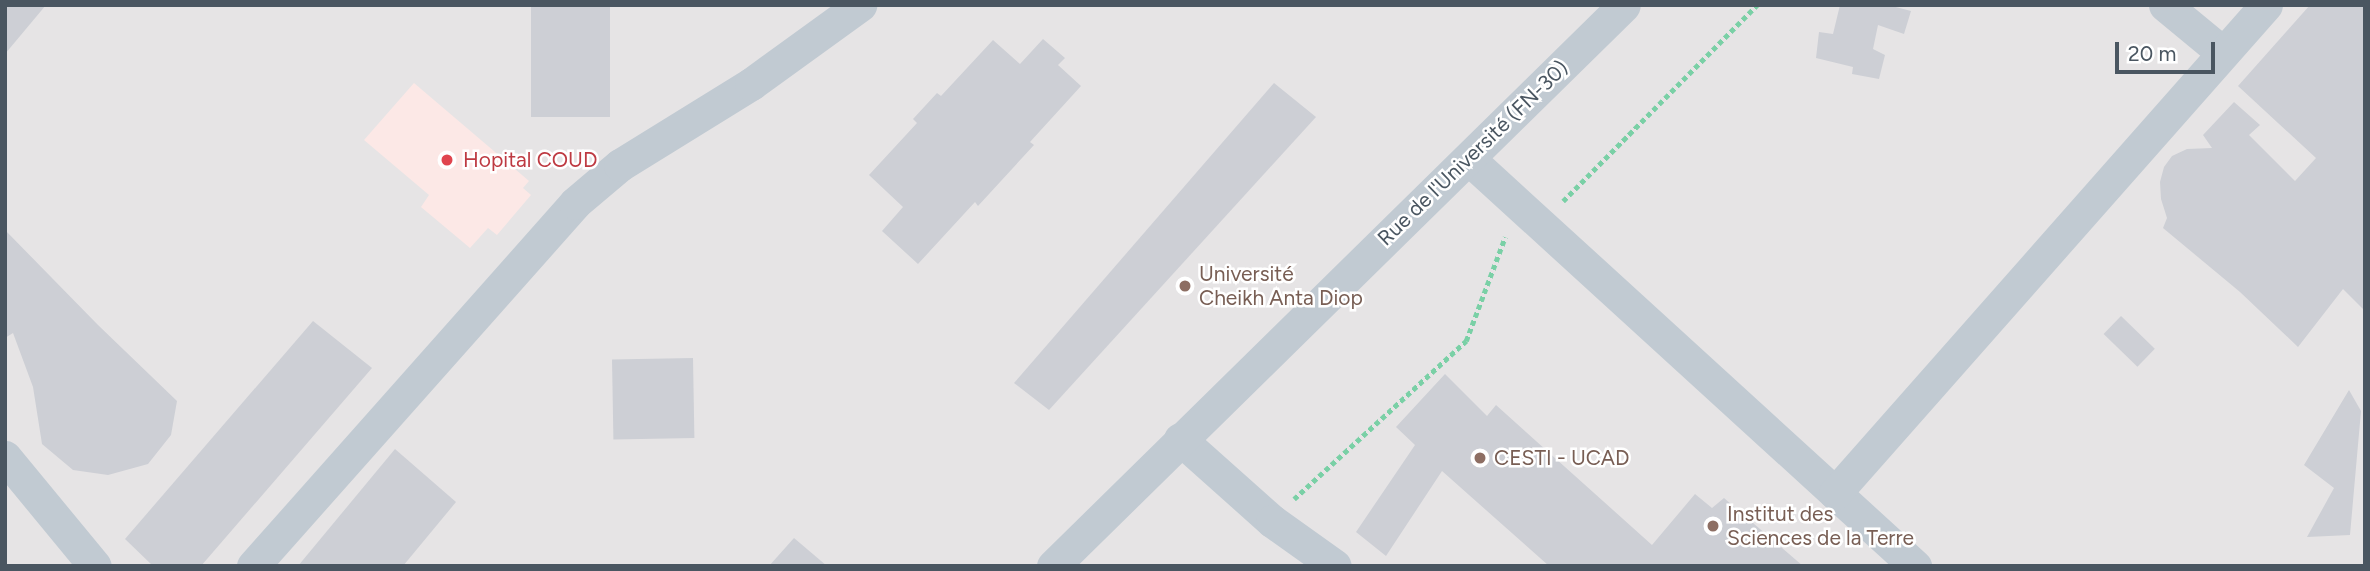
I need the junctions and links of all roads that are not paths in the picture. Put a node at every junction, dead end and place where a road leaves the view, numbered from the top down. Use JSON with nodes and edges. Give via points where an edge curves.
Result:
{"nodes":[{"id":1,"x":860,"y":5,"type":"edge"},
{"id":2,"x":1624,"y":5,"type":"edge"},
{"id":3,"x":2165,"y":5,"type":"edge"},
{"id":4,"x":2266,"y":5,"type":"edge"},
{"id":5,"x":2223,"y":54,"type":"junction"},
{"id":6,"x":1469,"y":159,"type":"junction"},
{"id":7,"x":1180,"y":439,"type":"junction"},
{"id":8,"x":5,"y":457,"type":"edge"},
{"id":9,"x":1835,"y":493,"type":"junction"},
{"id":10,"x":95,"y":566,"type":"edge"},
{"id":11,"x":253,"y":566,"type":"edge"},
{"id":12,"x":1053,"y":566,"type":"edge"},
{"id":13,"x":1335,"y":566,"type":"edge"},
{"id":14,"x":1915,"y":566,"type":"edge"}],
"edges":[{"from":1,"to":11,"type":"street","via":[[751,84],[620,165],[575,203]]},
{"from":2,"to":6,"type":"street","name":"Rue de l'Université (FN-30)"},
{"from":3,"to":5,"type":"street"},
{"from":4,"to":5,"type":"street"},
{"from":5,"to":9,"type":"street"},
{"from":6,"to":7,"type":"street","name":"Rue de l'Université (FN-30)"},
{"from":6,"to":9,"type":"street"},
{"from":7,"to":12,"type":"street","name":"Rue de l'Université (FN-30)"},
{"from":7,"to":13,"type":"street","via":[[1272,521]]},
{"from":8,"to":10,"type":"street"},
{"from":9,"to":14,"type":"street"}]}
